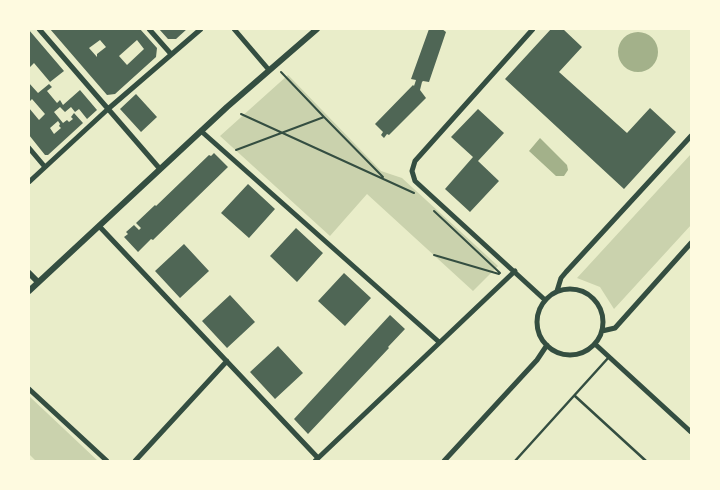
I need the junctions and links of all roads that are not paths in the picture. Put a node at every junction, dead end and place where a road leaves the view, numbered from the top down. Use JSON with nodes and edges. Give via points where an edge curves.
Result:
{"nodes":[{"id":1,"x":39,"y":29,"type":"edge"},
{"id":2,"x":149,"y":29,"type":"edge"},
{"id":3,"x":201,"y":29,"type":"edge"},
{"id":4,"x":234,"y":29,"type":"edge"},
{"id":5,"x":317,"y":29,"type":"edge"},
{"id":6,"x":532,"y":29,"type":"edge"},
{"id":7,"x":171,"y":54,"type":"junction"},
{"id":8,"x":272,"y":68,"type":"junction"},
{"id":9,"x":108,"y":109,"type":"junction"},
{"id":10,"x":201,"y":132,"type":"junction"},
{"id":11,"x":691,"y":136,"type":"edge"},
{"id":12,"x":29,"y":148,"type":"edge"},
{"id":13,"x":45,"y":168,"type":"junction"},
{"id":14,"x":160,"y":169,"type":"junction"},
{"id":15,"x":29,"y":182,"type":"edge"},
{"id":16,"x":99,"y":226,"type":"junction"},
{"id":17,"x":691,"y":243,"type":"edge"},
{"id":18,"x":515,"y":271,"type":"junction"},
{"id":19,"x":29,"y":273,"type":"edge"},
{"id":20,"x":38,"y":282,"type":"junction"},
{"id":21,"x":29,"y":291,"type":"edge"},
{"id":22,"x":557,"y":292,"type":"junction"},
{"id":23,"x":546,"y":300,"type":"junction"},
{"id":24,"x":602,"y":331,"type":"junction"},
{"id":25,"x":439,"y":342,"type":"junction"},
{"id":26,"x":595,"y":344,"type":"junction"},
{"id":27,"x":547,"y":345,"type":"junction"},
{"id":28,"x":609,"y":356,"type":"junction"},
{"id":29,"x":227,"y":361,"type":"junction"},
{"id":30,"x":29,"y":389,"type":"edge"},
{"id":31,"x":575,"y":396,"type":"junction"},
{"id":32,"x":691,"y":432,"type":"edge"},
{"id":33,"x":316,"y":459,"type":"edge"},
{"id":34,"x":107,"y":461,"type":"edge"},
{"id":35,"x":135,"y":461,"type":"edge"},
{"id":36,"x":444,"y":461,"type":"edge"},
{"id":37,"x":515,"y":461,"type":"edge"},
{"id":38,"x":646,"y":461,"type":"edge"}],
"edges":[{"from":1,"to":9,"type":"street"},
{"from":2,"to":7,"type":"street"},
{"from":3,"to":7,"type":"street"},
{"from":4,"to":8,"type":"street"},
{"from":5,"to":8,"type":"street"},
{"from":6,"to":18,"type":"street","via":[[415,161],[412,171],[415,181]]},
{"from":7,"to":9,"type":"street"},
{"from":8,"to":10,"type":"street"},
{"from":9,"to":13,"type":"street"},
{"from":9,"to":14,"type":"street"},
{"from":10,"to":14,"type":"street"},
{"from":10,"to":25,"type":"street"},
{"from":11,"to":22,"type":"street","via":[[566,272]]},
{"from":12,"to":13,"type":"street"},
{"from":13,"to":15,"type":"street"},
{"from":14,"to":16,"type":"street"},
{"from":16,"to":20,"type":"street"},
{"from":16,"to":29,"type":"street"},
{"from":17,"to":24,"type":"street","via":[[614,328]]},
{"from":18,"to":23,"type":"street"},
{"from":18,"to":25,"type":"street"},
{"from":19,"to":20,"type":"street"},
{"from":20,"to":21,"type":"street"},
{"from":22,"to":23,"type":"street"},
{"from":22,"to":24,"type":"street","via":[[572,289],[588,293],[601,310]]},
{"from":23,"to":27,"type":"street","via":[[540,308],[538,328]]},
{"from":24,"to":26,"type":"street"},
{"from":25,"to":33,"type":"street"},
{"from":26,"to":27,"type":"street","via":[[572,354],[563,354]]},
{"from":26,"to":28,"type":"street"},
{"from":27,"to":36,"type":"street"},
{"from":28,"to":31,"type":"lane"},
{"from":28,"to":32,"type":"street"},
{"from":29,"to":33,"type":"street"},
{"from":29,"to":35,"type":"street"},
{"from":30,"to":34,"type":"street"},
{"from":31,"to":37,"type":"lane"},
{"from":31,"to":38,"type":"lane"}]}
